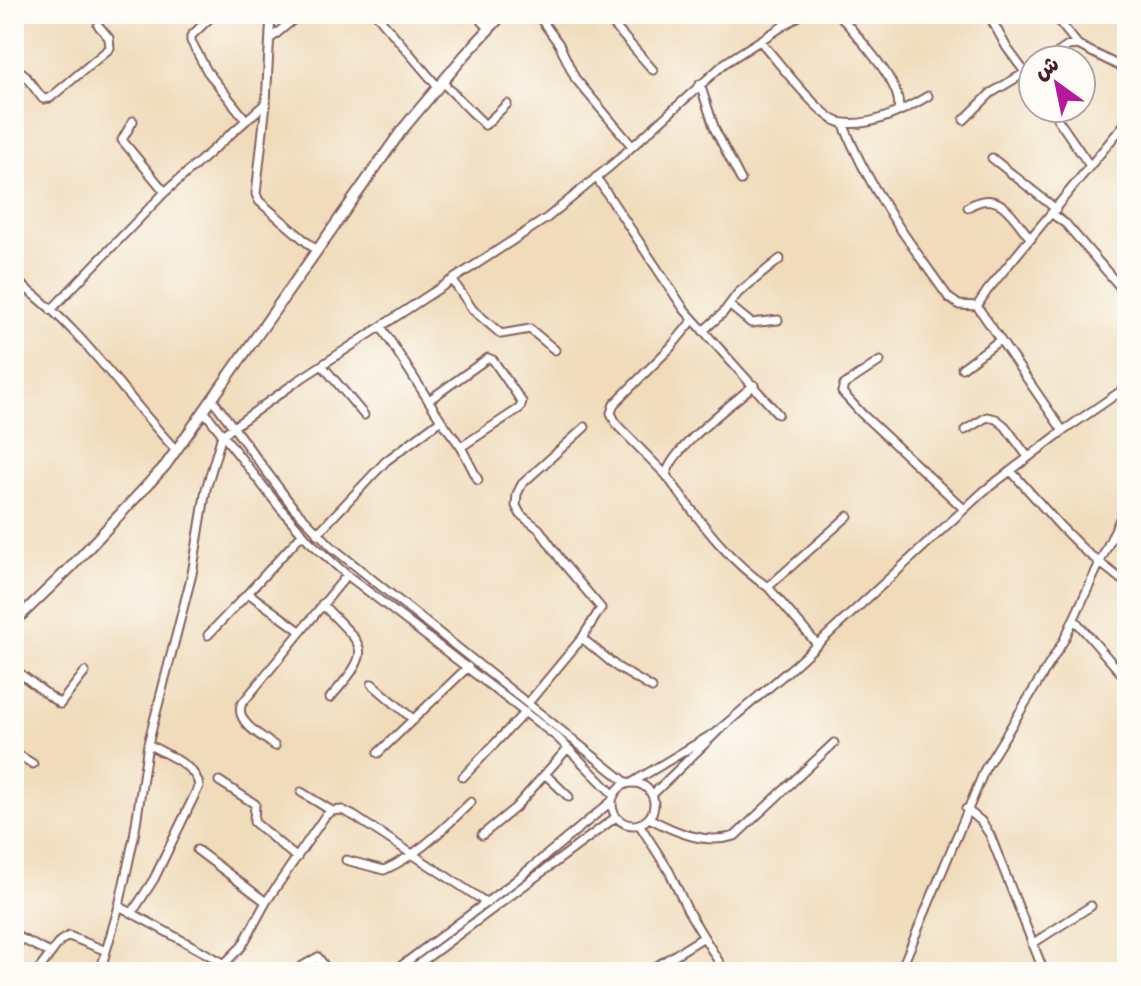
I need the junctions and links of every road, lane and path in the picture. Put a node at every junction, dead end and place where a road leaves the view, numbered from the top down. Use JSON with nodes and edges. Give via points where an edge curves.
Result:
{"nodes":[{"id":1,"x":214,"y":14,"type":"edge"},
{"id":2,"x":271,"y":14,"type":"edge"},
{"id":3,"x":300,"y":14,"type":"edge"},
{"id":4,"x":376,"y":14,"type":"edge"},
{"id":5,"x":475,"y":14,"type":"edge"},
{"id":6,"x":503,"y":14,"type":"edge"},
{"id":7,"x":537,"y":14,"type":"edge"},
{"id":8,"x":604,"y":14,"type":"edge"},
{"id":9,"x":802,"y":14,"type":"edge"},
{"id":10,"x":839,"y":14,"type":"edge"},
{"id":11,"x":992,"y":14,"type":"edge"},
{"id":12,"x":1053,"y":14,"type":"edge"},
{"id":13,"x":98,"y":25,"type":"dead end"},
{"id":14,"x":489,"y":28,"type":"junction"},
{"id":15,"x":270,"y":39,"type":"junction"},
{"id":16,"x":761,"y":42,"type":"junction"},
{"id":17,"x":1077,"y":44,"type":"edge"},
{"id":18,"x":1097,"y":55,"type":"edge"},
{"id":19,"x":1017,"y":58,"type":"edge"},
{"id":20,"x":14,"y":69,"type":"edge"},
{"id":21,"x":653,"y":70,"type":"dead end"},
{"id":22,"x":1127,"y":70,"type":"edge"},
{"id":23,"x":1017,"y":78,"type":"edge"},
{"id":24,"x":700,"y":84,"type":"junction"},
{"id":25,"x":440,"y":85,"type":"junction"},
{"id":26,"x":928,"y":96,"type":"dead end"},
{"id":27,"x":266,"y":103,"type":"junction"},
{"id":28,"x":507,"y":104,"type":"dead end"},
{"id":29,"x":898,"y":110,"type":"junction"},
{"id":30,"x":246,"y":120,"type":"junction"},
{"id":31,"x":964,"y":120,"type":"dead end"},
{"id":32,"x":133,"y":121,"type":"dead end"},
{"id":33,"x":1127,"y":121,"type":"edge"},
{"id":34,"x":843,"y":123,"type":"junction"},
{"id":35,"x":1061,"y":124,"type":"edge"},
{"id":36,"x":632,"y":146,"type":"junction"},
{"id":37,"x":992,"y":158,"type":"dead end"},
{"id":38,"x":1090,"y":166,"type":"junction"},
{"id":39,"x":596,"y":177,"type":"junction"},
{"id":40,"x":741,"y":180,"type":"dead end"},
{"id":41,"x":165,"y":192,"type":"junction"},
{"id":42,"x":968,"y":207,"type":"dead end"},
{"id":43,"x":1054,"y":211,"type":"junction"},
{"id":44,"x":1031,"y":239,"type":"junction"},
{"id":45,"x":316,"y":250,"type":"junction"},
{"id":46,"x":780,"y":259,"type":"dead end"},
{"id":47,"x":14,"y":279,"type":"edge"},
{"id":48,"x":453,"y":281,"type":"junction"},
{"id":49,"x":23,"y":286,"type":"junction"},
{"id":50,"x":1127,"y":295,"type":"edge"},
{"id":51,"x":14,"y":296,"type":"edge"},
{"id":52,"x":729,"y":305,"type":"junction"},
{"id":53,"x":977,"y":306,"type":"junction"},
{"id":54,"x":51,"y":310,"type":"junction"},
{"id":55,"x":693,"y":320,"type":"junction"},
{"id":56,"x":778,"y":320,"type":"dead end"},
{"id":57,"x":382,"y":328,"type":"junction"},
{"id":58,"x":703,"y":331,"type":"junction"},
{"id":59,"x":1000,"y":340,"type":"junction"},
{"id":60,"x":555,"y":350,"type":"dead end"},
{"id":61,"x":880,"y":361,"type":"dead end"},
{"id":62,"x":322,"y":365,"type":"junction"},
{"id":63,"x":962,"y":368,"type":"dead end"},
{"id":64,"x":754,"y":385,"type":"junction"},
{"id":65,"x":1127,"y":387,"type":"edge"},
{"id":66,"x":213,"y":400,"type":"junction"},
{"id":67,"x":429,"y":400,"type":"junction"},
{"id":68,"x":204,"y":411,"type":"junction"},
{"id":69,"x":778,"y":414,"type":"dead end"},
{"id":70,"x":364,"y":415,"type":"dead end"},
{"id":71,"x":441,"y":420,"type":"junction"},
{"id":72,"x":231,"y":427,"type":"junction"},
{"id":73,"x":585,"y":427,"type":"dead end"},
{"id":74,"x":965,"y":430,"type":"dead end"},
{"id":75,"x":1063,"y":431,"type":"junction"},
{"id":76,"x":222,"y":435,"type":"junction"},
{"id":77,"x":461,"y":447,"type":"junction"},
{"id":78,"x":176,"y":450,"type":"junction"},
{"id":79,"x":1028,"y":457,"type":"junction"},
{"id":80,"x":260,"y":465,"type":"junction"},
{"id":81,"x":1011,"y":471,"type":"junction"},
{"id":82,"x":251,"y":472,"type":"junction"},
{"id":83,"x":666,"y":475,"type":"junction"},
{"id":84,"x":478,"y":480,"type":"dead end"},
{"id":85,"x":1127,"y":504,"type":"edge"},
{"id":86,"x":964,"y":509,"type":"junction"},
{"id":87,"x":848,"y":516,"type":"dead end"},
{"id":88,"x":302,"y":534,"type":"junction"},
{"id":89,"x":318,"y":534,"type":"junction"},
{"id":90,"x":310,"y":542,"type":"junction"},
{"id":91,"x":1101,"y":561,"type":"junction"},
{"id":92,"x":347,"y":575,"type":"junction"},
{"id":93,"x":1127,"y":584,"type":"edge"},
{"id":94,"x":768,"y":587,"type":"junction"},
{"id":95,"x":248,"y":593,"type":"junction"},
{"id":96,"x":322,"y":604,"type":"junction"},
{"id":97,"x":1074,"y":619,"type":"junction"},
{"id":98,"x":14,"y":622,"type":"edge"},
{"id":99,"x":300,"y":631,"type":"junction"},
{"id":100,"x":208,"y":635,"type":"dead end"},
{"id":101,"x":582,"y":638,"type":"junction"},
{"id":102,"x":816,"y":643,"type":"junction"},
{"id":103,"x":468,"y":667,"type":"junction"},
{"id":104,"x":14,"y":669,"type":"edge"},
{"id":105,"x":85,"y":672,"type":"dead end"},
{"id":106,"x":1127,"y":680,"type":"edge"},
{"id":107,"x":372,"y":684,"type":"dead end"},
{"id":108,"x":652,"y":688,"type":"dead end"},
{"id":109,"x":330,"y":698,"type":"dead end"},
{"id":110,"x":529,"y":702,"type":"junction"},
{"id":111,"x":525,"y":712,"type":"junction"},
{"id":112,"x":414,"y":720,"type":"junction"},
{"id":113,"x":719,"y":730,"type":"junction"},
{"id":114,"x":834,"y":743,"type":"dead end"},
{"id":115,"x":148,"y":744,"type":"junction"},
{"id":116,"x":275,"y":746,"type":"dead end"},
{"id":117,"x":568,"y":748,"type":"junction"},
{"id":118,"x":14,"y":752,"type":"edge"},
{"id":119,"x":378,"y":753,"type":"dead end"},
{"id":120,"x":33,"y":764,"type":"dead end"},
{"id":121,"x":546,"y":775,"type":"junction"},
{"id":122,"x":463,"y":777,"type":"dead end"},
{"id":123,"x":219,"y":781,"type":"dead end"},
{"id":124,"x":630,"y":783,"type":"junction"},
{"id":125,"x":301,"y":792,"type":"dead end"},
{"id":126,"x":652,"y":795,"type":"junction"},
{"id":127,"x":569,"y":797,"type":"dead end"},
{"id":128,"x":613,"y":798,"type":"junction"},
{"id":129,"x":471,"y":802,"type":"dead end"},
{"id":130,"x":966,"y":809,"type":"junction"},
{"id":131,"x":332,"y":811,"type":"junction"},
{"id":132,"x":616,"y":817,"type":"junction"},
{"id":133,"x":649,"y":818,"type":"junction"},
{"id":134,"x":639,"y":824,"type":"junction"},
{"id":135,"x":482,"y":835,"type":"dead end"},
{"id":136,"x":197,"y":850,"type":"dead end"},
{"id":137,"x":414,"y":855,"type":"junction"},
{"id":138,"x":297,"y":858,"type":"junction"},
{"id":139,"x":346,"y":860,"type":"dead end"},
{"id":140,"x":266,"y":902,"type":"junction"},
{"id":141,"x":487,"y":903,"type":"junction"},
{"id":142,"x":119,"y":906,"type":"junction"},
{"id":143,"x":1091,"y":906,"type":"dead end"},
{"id":144,"x":132,"y":913,"type":"junction"},
{"id":145,"x":14,"y":935,"type":"edge"},
{"id":146,"x":704,"y":937,"type":"junction"},
{"id":147,"x":1032,"y":944,"type":"junction"},
{"id":148,"x":104,"y":950,"type":"junction"},
{"id":149,"x":50,"y":953,"type":"junction"},
{"id":150,"x":225,"y":963,"type":"junction"},
{"id":151,"x":37,"y":972,"type":"edge"},
{"id":152,"x":100,"y":972,"type":"edge"},
{"id":153,"x":240,"y":972,"type":"edge"},
{"id":154,"x":292,"y":972,"type":"edge"},
{"id":155,"x":329,"y":972,"type":"edge"},
{"id":156,"x":393,"y":972,"type":"edge"},
{"id":157,"x":408,"y":972,"type":"edge"},
{"id":158,"x":647,"y":972,"type":"edge"},
{"id":159,"x":725,"y":972,"type":"edge"},
{"id":160,"x":900,"y":972,"type":"edge"},
{"id":161,"x":1044,"y":972,"type":"edge"}],
"edges":[{"from":1,"to":30,"type":"street","via":[[191,41],[207,71]]},
{"from":2,"to":15,"type":"street"},
{"from":3,"to":15,"type":"street"},
{"from":4,"to":25,"type":"street"},
{"from":5,"to":14,"type":"street"},
{"from":6,"to":14,"type":"street"},
{"from":7,"to":36,"type":"street","via":[[575,78]]},
{"from":8,"to":21,"type":"street"},
{"from":9,"to":16,"type":"street"},
{"from":10,"to":29,"type":"street","via":[[893,84]]},
{"from":11,"to":19,"type":"street"},
{"from":12,"to":17,"type":"street"},
{"from":13,"to":20,"type":"street","via":[[110,48],[50,98],[43,99]]},
{"from":14,"to":25,"type":"street"},
{"from":15,"to":27,"type":"street"},
{"from":16,"to":24,"type":"street"},
{"from":16,"to":34,"type":"street","via":[[815,104]]},
{"from":18,"to":22,"type":"street"},
{"from":23,"to":31,"type":"street","via":[[991,93]]},
{"from":24,"to":36,"type":"street"},
{"from":24,"to":40,"type":"street","via":[[715,130]]},
{"from":25,"to":28,"type":"street","via":[[485,125]]},
{"from":25,"to":45,"type":"street"},
{"from":26,"to":29,"type":"street"},
{"from":27,"to":30,"type":"street"},
{"from":27,"to":45,"type":"street","via":[[256,194]]},
{"from":29,"to":34,"type":"street","via":[[869,121]]},
{"from":30,"to":41,"type":"street"},
{"from":32,"to":41,"type":"street","via":[[122,140]]},
{"from":33,"to":38,"type":"street"},
{"from":34,"to":53,"type":"street","via":[[893,221],[949,298]]},
{"from":35,"to":38,"type":"street"},
{"from":36,"to":39,"type":"street"},
{"from":37,"to":43,"type":"street"},
{"from":38,"to":43,"type":"street"},
{"from":39,"to":48,"type":"street","via":[[547,218]]},
{"from":39,"to":55,"type":"street"},
{"from":41,"to":54,"type":"street"},
{"from":42,"to":44,"type":"street","via":[[982,198],[992,199]]},
{"from":43,"to":44,"type":"street"},
{"from":43,"to":50,"type":"street"},
{"from":44,"to":53,"type":"street"},
{"from":45,"to":66,"type":"street"},
{"from":46,"to":52,"type":"street"},
{"from":47,"to":49,"type":"street"},
{"from":48,"to":57,"type":"street"},
{"from":48,"to":60,"type":"street","via":[[473,310],[501,334],[530,329]]},
{"from":49,"to":51,"type":"street"},
{"from":49,"to":54,"type":"street"},
{"from":52,"to":56,"type":"street","via":[[751,323]]},
{"from":52,"to":58,"type":"street"},
{"from":53,"to":59,"type":"street"},
{"from":54,"to":78,"type":"street"},
{"from":55,"to":58,"type":"street"},
{"from":55,"to":83,"type":"street","via":[[611,413]]},
{"from":57,"to":62,"type":"street"},
{"from":57,"to":67,"type":"street"},
{"from":58,"to":64,"type":"street"},
{"from":59,"to":63,"type":"street"},
{"from":59,"to":75,"type":"street"},
{"from":61,"to":86,"type":"street","via":[[844,385],[842,392]]},
{"from":62,"to":70,"type":"street"},
{"from":62,"to":72,"type":"street"},
{"from":64,"to":69,"type":"street"},
{"from":64,"to":83,"type":"street","via":[[691,439],[668,464]]},
{"from":65,"to":75,"type":"street"},
{"from":66,"to":68,"type":"street"},
{"from":66,"to":72,"type":"street"},
{"from":67,"to":71,"type":"street"},
{"from":67,"to":77,"type":"street","via":[[488,358],[519,395],[520,408]]},
{"from":68,"to":76,"type":"street"},
{"from":68,"to":78,"type":"street"},
{"from":71,"to":77,"type":"street"},
{"from":71,"to":89,"type":"street","via":[[386,461]]},
{"from":72,"to":76,"type":"street"},
{"from":72,"to":80,"type":"street"},
{"from":73,"to":101,"type":"street","via":[[522,484],[516,506],[601,608]]},
{"from":74,"to":79,"type":"street","via":[[987,417],[996,419]]},
{"from":75,"to":79,"type":"street"},
{"from":76,"to":82,"type":"street"},
{"from":76,"to":115,"type":"street"},
{"from":77,"to":84,"type":"street"},
{"from":78,"to":98,"type":"street"},
{"from":79,"to":81,"type":"street"},
{"from":80,"to":82,"type":"street"},
{"from":80,"to":89,"type":"street"},
{"from":81,"to":86,"type":"street"},
{"from":81,"to":91,"type":"street","via":[[1060,526]]},
{"from":82,"to":88,"type":"street"},
{"from":83,"to":94,"type":"street","via":[[702,524]]},
{"from":85,"to":91,"type":"street"},
{"from":86,"to":102,"type":"street"},
{"from":87,"to":94,"type":"street"},
{"from":88,"to":90,"type":"street"},
{"from":88,"to":95,"type":"street"},
{"from":89,"to":90,"type":"street"},
{"from":89,"to":110,"type":"street"},
{"from":90,"to":92,"type":"street"},
{"from":91,"to":93,"type":"street"},
{"from":91,"to":97,"type":"street"},
{"from":92,"to":96,"type":"street"},
{"from":92,"to":103,"type":"street"},
{"from":94,"to":102,"type":"street"},
{"from":95,"to":99,"type":"street"},
{"from":95,"to":100,"type":"street"},
{"from":96,"to":99,"type":"street"},
{"from":96,"to":109,"type":"street","via":[[361,652],[351,674]]},
{"from":97,"to":106,"type":"street"},
{"from":97,"to":130,"type":"street"},
{"from":99,"to":116,"type":"street","via":[[239,711]]},
{"from":101,"to":108,"type":"street"},
{"from":101,"to":110,"type":"street"},
{"from":102,"to":113,"type":"street"},
{"from":103,"to":111,"type":"street"},
{"from":103,"to":112,"type":"street"},
{"from":104,"to":105,"type":"street","via":[[60,704]]},
{"from":107,"to":112,"type":"street"},
{"from":110,"to":124,"type":"street"},
{"from":111,"to":117,"type":"street"},
{"from":111,"to":122,"type":"street"},
{"from":112,"to":119,"type":"street"},
{"from":113,"to":124,"type":"street"},
{"from":113,"to":126,"type":"street"},
{"from":114,"to":133,"type":"street","via":[[735,836],[681,835]]},
{"from":115,"to":142,"type":"street"},
{"from":115,"to":144,"type":"street","via":[[197,775],[199,786]]},
{"from":117,"to":121,"type":"street"},
{"from":117,"to":128,"type":"street"},
{"from":118,"to":120,"type":"street"},
{"from":121,"to":127,"type":"street"},
{"from":121,"to":135,"type":"street"},
{"from":123,"to":138,"type":"street","via":[[255,804],[254,822]]},
{"from":124,"to":126,"type":"street","via":[[644,786]]},
{"from":124,"to":128,"type":"street"},
{"from":125,"to":131,"type":"street"},
{"from":126,"to":133,"type":"street"},
{"from":128,"to":132,"type":"street"},
{"from":128,"to":141,"type":"street"},
{"from":129,"to":137,"type":"street"},
{"from":130,"to":147,"type":"street","via":[[990,835]]},
{"from":130,"to":160,"type":"street"},
{"from":131,"to":137,"type":"street","via":[[354,816]]},
{"from":131,"to":138,"type":"street"},
{"from":132,"to":134,"type":"street"},
{"from":132,"to":157,"type":"street"},
{"from":133,"to":134,"type":"street"},
{"from":134,"to":146,"type":"street"},
{"from":136,"to":140,"type":"street"},
{"from":137,"to":139,"type":"street","via":[[384,870]]},
{"from":137,"to":141,"type":"street"},
{"from":138,"to":140,"type":"street"},
{"from":140,"to":150,"type":"street","via":[[242,946]]},
{"from":141,"to":156,"type":"street"},
{"from":142,"to":144,"type":"street"},
{"from":142,"to":148,"type":"street"},
{"from":143,"to":147,"type":"street"},
{"from":144,"to":150,"type":"street"},
{"from":145,"to":149,"type":"street"},
{"from":146,"to":158,"type":"street"},
{"from":146,"to":159,"type":"street"},
{"from":147,"to":161,"type":"street"},
{"from":148,"to":149,"type":"street","via":[[72,935]]},
{"from":148,"to":152,"type":"street"},
{"from":149,"to":151,"type":"street"},
{"from":150,"to":153,"type":"street"},
{"from":154,"to":155,"type":"street","via":[[318,957]]}]}
